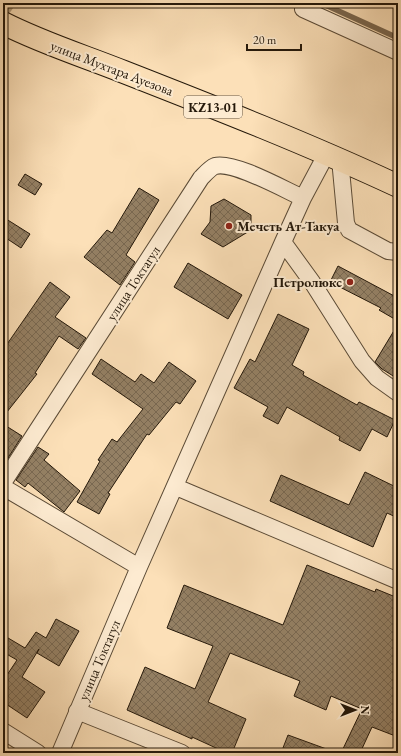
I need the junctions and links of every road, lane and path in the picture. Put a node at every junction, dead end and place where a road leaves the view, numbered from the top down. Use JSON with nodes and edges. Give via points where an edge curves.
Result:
{"nodes":[{"id":1,"x":303,"y":9,"type":"dead end"},
{"id":2,"x":3,"y":23,"type":"edge"},
{"id":3,"x":398,"y":52,"type":"edge"},
{"id":4,"x":333,"y":156,"type":"junction"},
{"id":5,"x":398,"y":186,"type":"edge"},
{"id":6,"x":303,"y":198,"type":"junction"},
{"id":7,"x":283,"y":242,"type":"junction"},
{"id":8,"x":398,"y":252,"type":"edge"},
{"id":9,"x":398,"y":393,"type":"edge"},
{"id":10,"x":3,"y":483,"type":"edge"},
{"id":11,"x":3,"y":487,"type":"edge"},
{"id":12,"x":176,"y":488,"type":"junction"},
{"id":13,"x":139,"y":567,"type":"junction"},
{"id":14,"x":398,"y":581,"type":"edge"},
{"id":15,"x":77,"y":711,"type":"junction"},
{"id":16,"x":3,"y":731,"type":"edge"},
{"id":17,"x":38,"y":753,"type":"edge"},
{"id":18,"x":60,"y":753,"type":"edge"},
{"id":19,"x":182,"y":753,"type":"edge"}],
"edges":[{"from":1,"to":3,"type":"street"},
{"from":2,"to":4,"type":"main road","name":"улица Мухтара Ауезова","number":"KZ13-01","via":[[25,35],[113,67]]},
{"from":4,"to":5,"type":"main road","name":"улица Мухтара Ауезова","number":"KZ13-01"},
{"from":4,"to":6,"type":"street","name":"улица Токтагул"},
{"from":4,"to":8,"type":"street","via":[[349,230],[388,251]]},
{"from":6,"to":7,"type":"street","name":"улица Токтагул"},
{"from":6,"to":10,"type":"street","name":"улица Токтагул","via":[[240,169],[216,166],[207,172]]},
{"from":7,"to":9,"type":"street","via":[[312,282],[362,362],[377,378]]},
{"from":7,"to":12,"type":"street","name":"улица Токтагул"},
{"from":11,"to":13,"type":"street"},
{"from":12,"to":13,"type":"street","name":"улица Токтагул"},
{"from":12,"to":14,"type":"street"},
{"from":13,"to":15,"type":"street","name":"улица Токтагул"},
{"from":15,"to":18,"type":"street","name":"улица Токтагул"},
{"from":15,"to":19,"type":"street"},
{"from":16,"to":17,"type":"street"}]}
